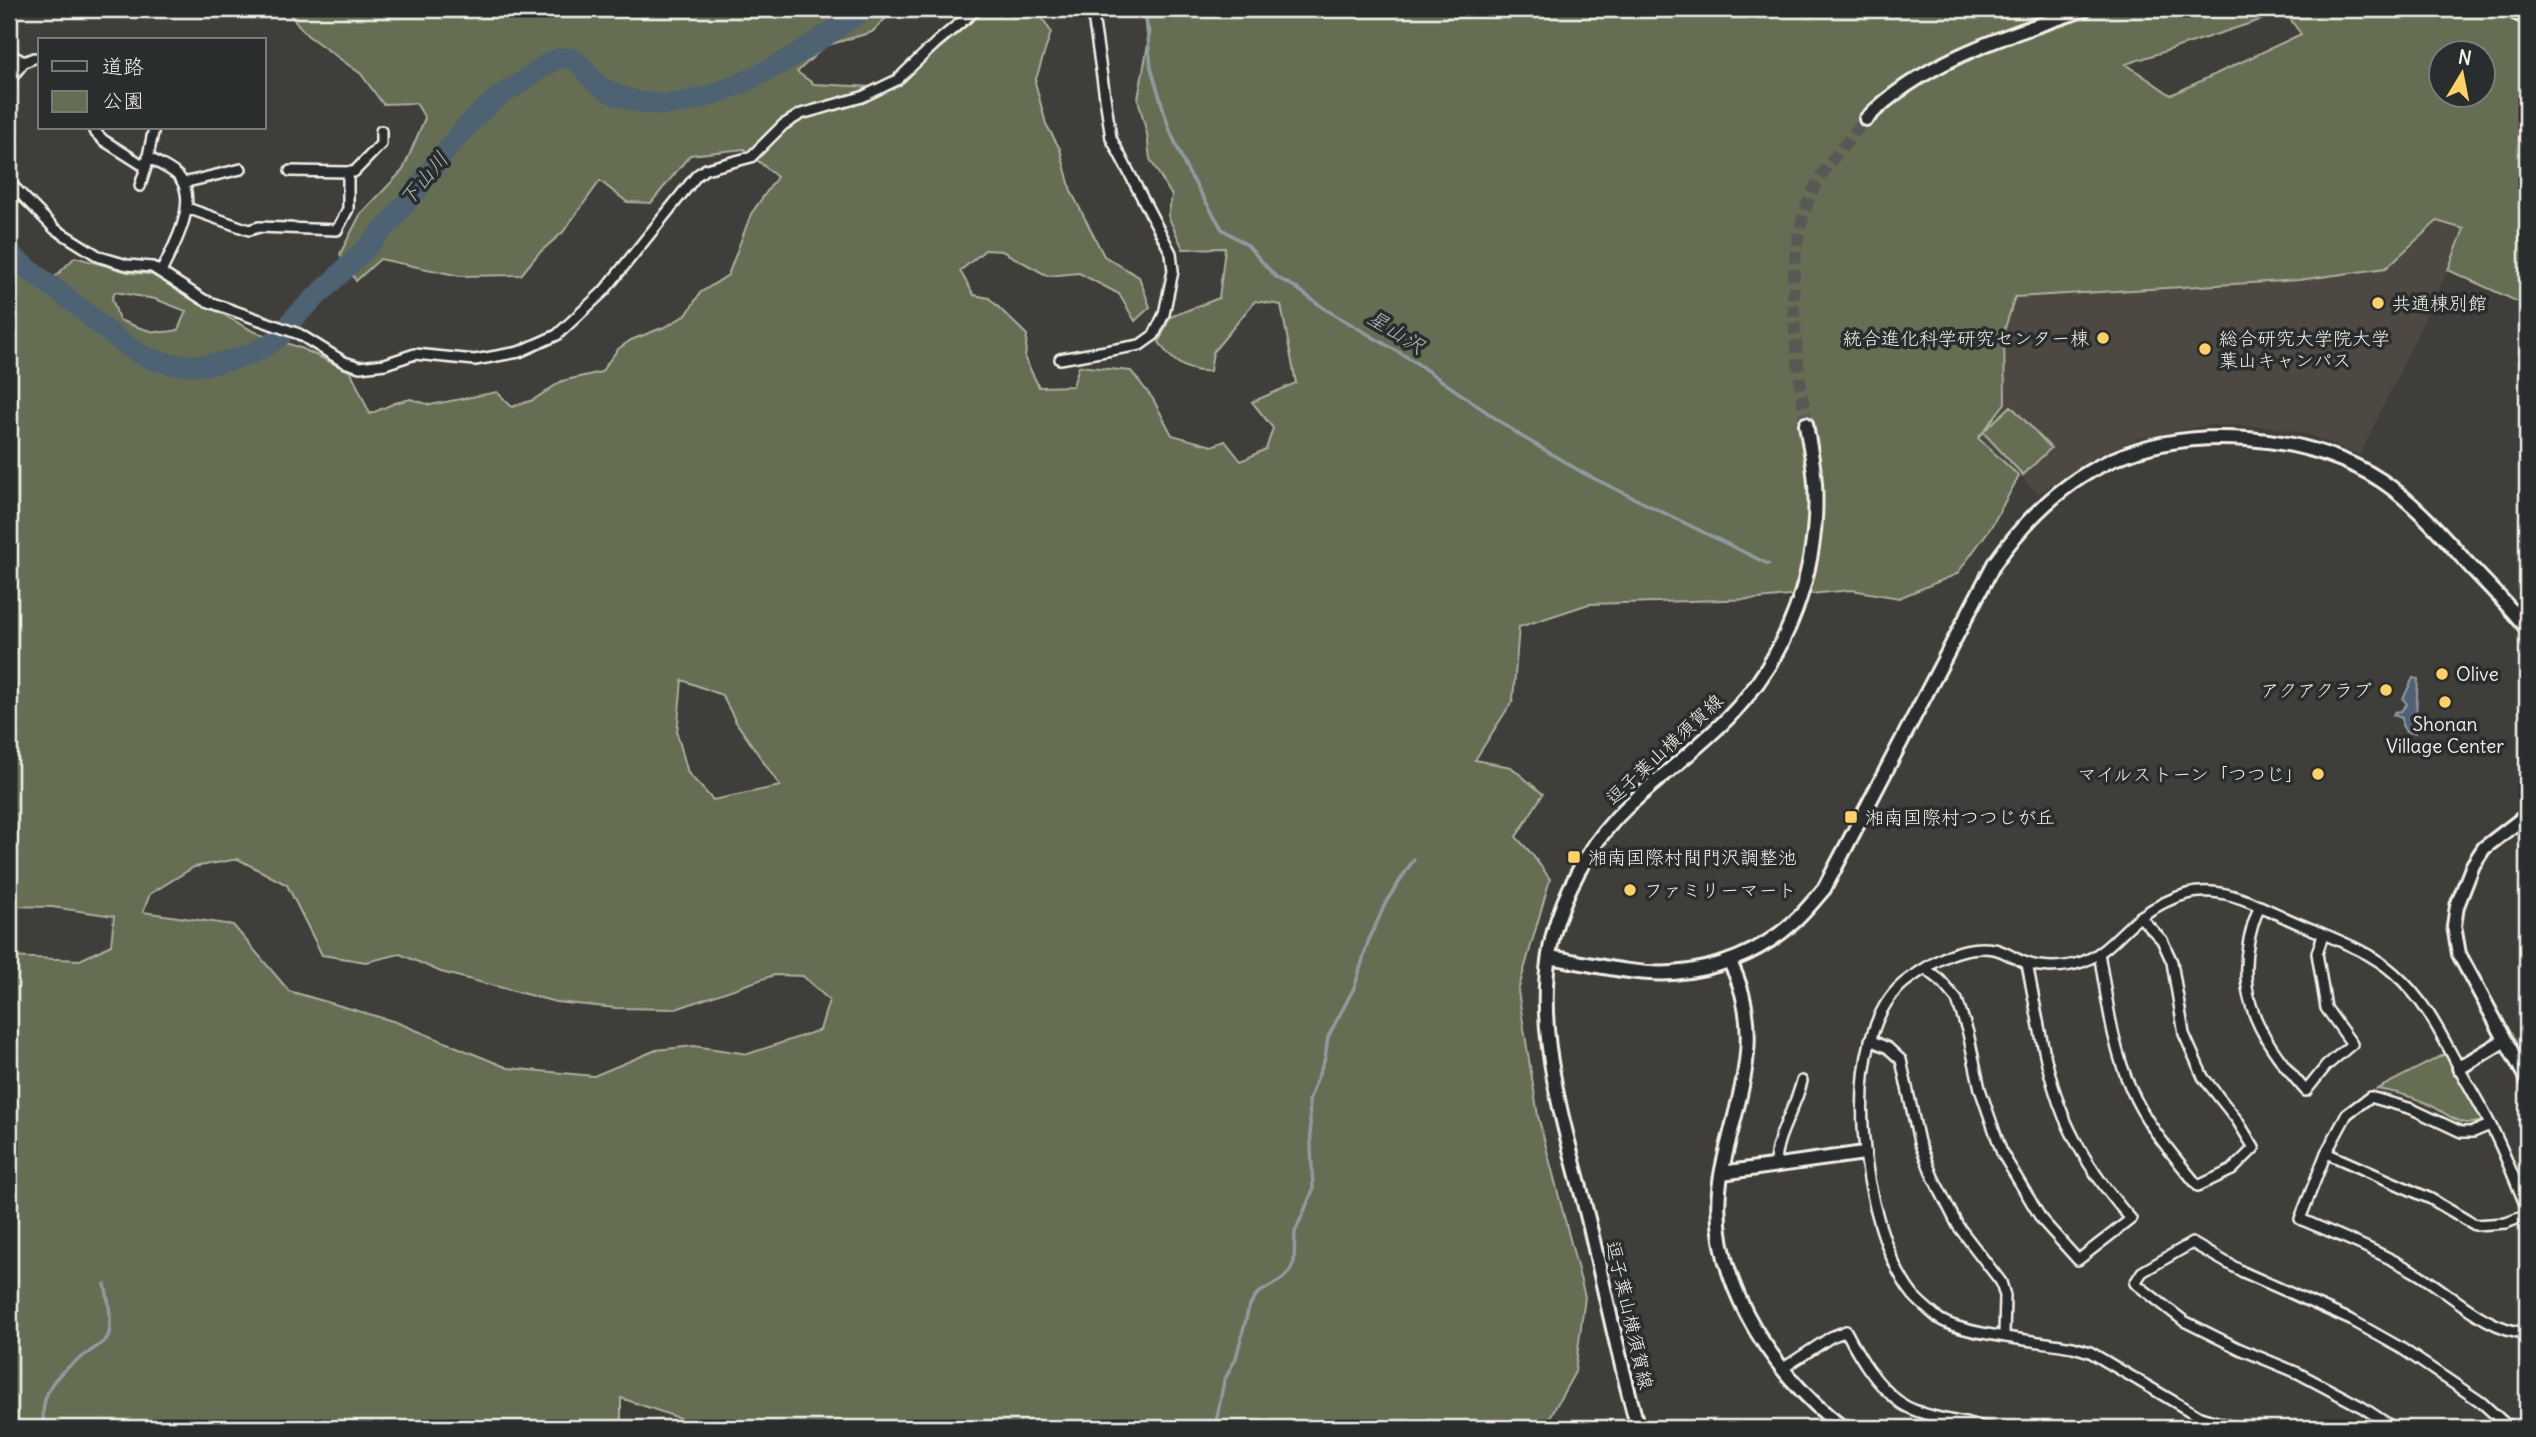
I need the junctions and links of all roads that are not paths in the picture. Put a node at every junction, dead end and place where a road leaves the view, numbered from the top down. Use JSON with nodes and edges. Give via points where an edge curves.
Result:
{"nodes":[{"id":1,"x":978,"y":9,"type":"edge"},
{"id":2,"x":1092,"y":9,"type":"edge"},
{"id":3,"x":2086,"y":9,"type":"edge"},
{"id":4,"x":2508,"y":9,"type":"edge"},
{"id":5,"x":2527,"y":18,"type":"edge"},
{"id":6,"x":9,"y":54,"type":"edge"},
{"id":7,"x":34,"y":58,"type":"dead end"},
{"id":8,"x":24,"y":62,"type":"junction"},
{"id":9,"x":9,"y":81,"type":"edge"},
{"id":10,"x":1866,"y":119,"type":"tunnel mouth"},
{"id":11,"x":153,"y":130,"type":"edge"},
{"id":12,"x":94,"y":131,"type":"dead end"},
{"id":13,"x":382,"y":131,"type":"dead end"},
{"id":14,"x":150,"y":161,"type":"junction"},
{"id":15,"x":241,"y":169,"type":"dead end"},
{"id":16,"x":290,"y":171,"type":"dead end"},
{"id":17,"x":348,"y":172,"type":"junction"},
{"id":18,"x":9,"y":182,"type":"edge"},
{"id":19,"x":183,"y":183,"type":"junction"},
{"id":20,"x":140,"y":186,"type":"dead end"},
{"id":21,"x":187,"y":208,"type":"junction"},
{"id":22,"x":161,"y":272,"type":"junction"},
{"id":23,"x":1060,"y":359,"type":"dead end"},
{"id":24,"x":1806,"y":424,"type":"tunnel mouth"},
{"id":25,"x":2527,"y":629,"type":"edge"},
{"id":26,"x":2527,"y":815,"type":"edge"},
{"id":27,"x":2259,"y":907,"type":"junction"},
{"id":28,"x":2140,"y":917,"type":"junction"},
{"id":29,"x":2323,"y":935,"type":"junction"},
{"id":30,"x":2099,"y":953,"type":"junction"},
{"id":31,"x":1549,"y":957,"type":"junction"},
{"id":32,"x":1730,"y":962,"type":"junction"},
{"id":33,"x":2027,"y":964,"type":"junction"},
{"id":34,"x":1926,"y":969,"type":"junction"},
{"id":35,"x":1870,"y":1040,"type":"junction"},
{"id":36,"x":2505,"y":1040,"type":"junction"},
{"id":37,"x":2459,"y":1068,"type":"junction"},
{"id":38,"x":2527,"y":1080,"type":"edge"},
{"id":39,"x":1802,"y":1081,"type":"dead end"},
{"id":40,"x":2490,"y":1125,"type":"junction"},
{"id":41,"x":1864,"y":1153,"type":"junction"},
{"id":42,"x":2326,"y":1153,"type":"junction"},
{"id":43,"x":1775,"y":1165,"type":"junction"},
{"id":44,"x":1721,"y":1172,"type":"junction"},
{"id":45,"x":2527,"y":1209,"type":"edge"},
{"id":46,"x":2527,"y":1215,"type":"edge"},
{"id":47,"x":2527,"y":1333,"type":"edge"},
{"id":48,"x":2004,"y":1335,"type":"junction"},
{"id":49,"x":1782,"y":1369,"type":"junction"},
{"id":50,"x":1638,"y":1428,"type":"edge"},
{"id":51,"x":1843,"y":1428,"type":"edge"},
{"id":52,"x":1991,"y":1428,"type":"edge"},
{"id":53,"x":2238,"y":1428,"type":"edge"},
{"id":54,"x":2394,"y":1428,"type":"edge"},
{"id":55,"x":2510,"y":1428,"type":"edge"}],
"edges":[{"from":1,"to":22,"type":"street","via":[[897,80],[862,97],[801,114],[751,157],[697,175],[604,291],[557,335],[519,352],[475,360],[415,354],[360,367],[299,334],[204,300]]},
{"from":2,"to":23,"type":"street","via":[[1111,138],[1171,253],[1173,271],[1164,314],[1154,335],[1140,345]]},
{"from":3,"to":10,"type":"street","via":[[1971,50],[1916,79]]},
{"from":4,"to":5,"type":"street"},
{"from":6,"to":8,"type":"street"},
{"from":7,"to":8,"type":"street"},
{"from":8,"to":9,"type":"street"},
{"from":11,"to":14,"type":"street"},
{"from":12,"to":14,"type":"street","via":[[141,164]]},
{"from":13,"to":17,"type":"street","via":[[381,144],[354,172]]},
{"from":14,"to":19,"type":"street","via":[[171,170]]},
{"from":14,"to":20,"type":"street"},
{"from":15,"to":19,"type":"street"},
{"from":16,"to":17,"type":"street"},
{"from":17,"to":21,"type":"street","via":[[348,209],[337,230],[249,230]]},
{"from":18,"to":22,"type":"street","via":[[55,229],[100,257]]},
{"from":19,"to":21,"type":"street"},
{"from":21,"to":22,"type":"street"},
{"from":24,"to":31,"type":"street","name":"逗子葉山横須賀線","via":[[1815,485],[1813,531],[1804,587],[1788,629],[1755,688],[1728,719],[1626,808],[1598,841],[1574,879]]},
{"from":25,"to":32,"type":"street","via":[[2414,506],[2353,465],[2317,450],[2247,438],[2207,436],[2133,450],[2090,471],[2014,536],[1994,564],[1824,889],[1796,921]]},
{"from":26,"to":36,"type":"street","via":[[2484,849],[2473,865],[2454,926],[2459,954]]},
{"from":27,"to":28,"type":"street","via":[[2236,896],[2199,892],[2170,900]]},
{"from":27,"to":29,"type":"street"},
{"from":27,"to":29,"type":"street","via":[[2245,959],[2248,994],[2262,1036],[2306,1091],[2352,1044],[2326,1008],[2316,953]]},
{"from":28,"to":30,"type":"street"},
{"from":28,"to":30,"type":"street","via":[[2162,940],[2172,962],[2185,1034],[2203,1077],[2254,1148],[2232,1170],[2198,1186],[2159,1136],[2131,1089],[2113,1031]]},
{"from":29,"to":37,"type":"street","via":[[2393,972],[2433,1018]]},
{"from":30,"to":33,"type":"street","via":[[2065,965]]},
{"from":31,"to":32,"type":"street","via":[[1672,973]]},
{"from":31,"to":50,"type":"street","name":"逗子葉山横須賀線","via":[[1544,990],[1552,1068]]},
{"from":32,"to":44,"type":"street","via":[[1749,1023],[1748,1063]]},
{"from":33,"to":34,"type":"street","via":[[1995,949],[1980,948],[1962,950]]},
{"from":33,"to":34,"type":"street","via":[[2051,1076],[2069,1129],[2107,1192],[2131,1219],[2078,1261],[2042,1220],[2001,1153],[1956,1000]]},
{"from":34,"to":35,"type":"street","via":[[1889,999]]},
{"from":35,"to":41,"type":"street","via":[[1861,1091]]},
{"from":35,"to":48,"type":"street","via":[[1901,1060],[1919,1142],[1933,1177],[1958,1226],[2001,1282]]},
{"from":36,"to":37,"type":"street"},
{"from":36,"to":38,"type":"street"},
{"from":37,"to":40,"type":"street"},
{"from":39,"to":43,"type":"street","via":[[1775,1150]]},
{"from":40,"to":42,"type":"street","via":[[2461,1132],[2412,1109],[2370,1097],[2347,1114]]},
{"from":40,"to":45,"type":"street"},
{"from":41,"to":43,"type":"street"},
{"from":41,"to":48,"type":"street","via":[[1876,1211],[1913,1295],[1949,1324]]},
{"from":42,"to":46,"type":"street","via":[[2431,1199],[2475,1225],[2506,1223]]},
{"from":42,"to":47,"type":"street","via":[[2300,1219],[2418,1274],[2492,1323]]},
{"from":43,"to":44,"type":"street"},
{"from":44,"to":49,"type":"street","via":[[1719,1235],[1726,1266],[1758,1334]]},
{"from":48,"to":53,"type":"street","via":[[2090,1352],[2200,1417]]},
{"from":49,"to":51,"type":"street","via":[[1805,1397]]},
{"from":49,"to":52,"type":"street","via":[[1846,1331],[1866,1368],[1903,1405]]},
{"from":54,"to":55,"type":"street","via":[[2298,1373],[2184,1321],[2135,1283],[2142,1272],[2192,1243],[2400,1348],[2482,1402]]}]}
